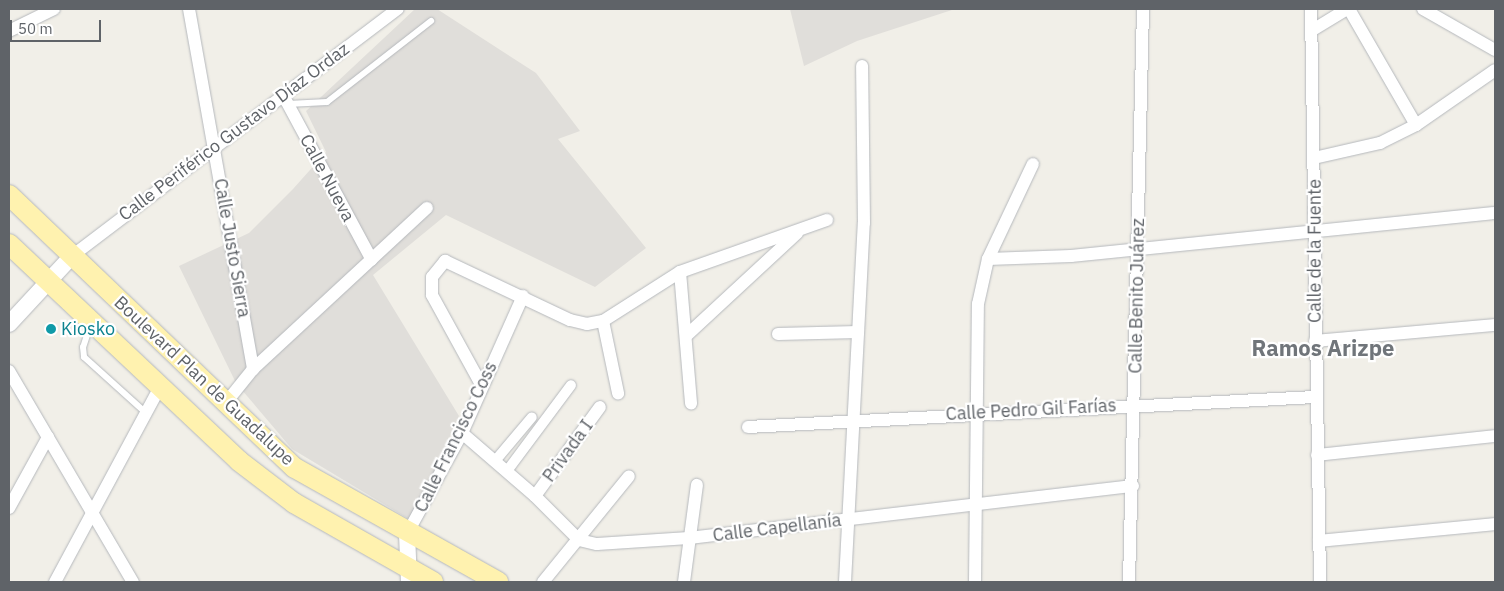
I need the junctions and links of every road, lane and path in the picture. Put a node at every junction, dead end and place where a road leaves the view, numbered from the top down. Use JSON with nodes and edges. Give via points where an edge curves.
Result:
{"nodes":[{"id":1,"x":54,"y":9,"type":"edge"},
{"id":2,"x":188,"y":9,"type":"edge"},
{"id":3,"x":398,"y":9,"type":"edge"},
{"id":4,"x":1143,"y":9,"type":"edge"},
{"id":5,"x":1311,"y":9,"type":"edge"},
{"id":6,"x":1348,"y":9,"type":"edge"},
{"id":7,"x":1423,"y":9,"type":"edge"},
{"id":8,"x":430,"y":21,"type":"dead end"},
{"id":9,"x":9,"y":31,"type":"edge"},
{"id":10,"x":1311,"y":31,"type":"junction"},
{"id":11,"x":1495,"y":50,"type":"edge"},
{"id":12,"x":862,"y":66,"type":"dead end"},
{"id":13,"x":1495,"y":70,"type":"edge"},
{"id":14,"x":285,"y":100,"type":"junction"},
{"id":15,"x":1416,"y":125,"type":"junction"},
{"id":16,"x":214,"y":146,"type":"junction"},
{"id":17,"x":1314,"y":158,"type":"junction"},
{"id":18,"x":1033,"y":164,"type":"dead end"},
{"id":19,"x":9,"y":195,"type":"edge"},
{"id":20,"x":427,"y":208,"type":"dead end"},
{"id":21,"x":1495,"y":213,"type":"edge"},
{"id":22,"x":827,"y":220,"type":"dead end"},
{"id":23,"x":801,"y":229,"type":"junction"},
{"id":24,"x":1317,"y":230,"type":"junction"},
{"id":25,"x":9,"y":244,"type":"edge"},
{"id":26,"x":1138,"y":248,"type":"junction"},
{"id":27,"x":72,"y":256,"type":"junction"},
{"id":28,"x":988,"y":259,"type":"junction"},
{"id":29,"x":372,"y":260,"type":"junction"},
{"id":30,"x":680,"y":272,"type":"junction"},
{"id":31,"x":47,"y":282,"type":"junction"},
{"id":32,"x":523,"y":296,"type":"junction"},
{"id":33,"x":603,"y":321,"type":"junction"},
{"id":34,"x":9,"y":324,"type":"edge"},
{"id":35,"x":91,"y":324,"type":"junction"},
{"id":36,"x":1495,"y":325,"type":"edge"},
{"id":37,"x":858,"y":332,"type":"junction"},
{"id":38,"x":778,"y":334,"type":"dead end"},
{"id":39,"x":687,"y":335,"type":"junction"},
{"id":40,"x":1315,"y":341,"type":"junction"},
{"id":41,"x":253,"y":370,"type":"junction"},
{"id":42,"x":9,"y":371,"type":"edge"},
{"id":43,"x":572,"y":385,"type":"dead end"},
{"id":44,"x":482,"y":386,"type":"junction"},
{"id":45,"x":159,"y":389,"type":"junction"},
{"id":46,"x":618,"y":393,"type":"dead end"},
{"id":47,"x":1315,"y":397,"type":"junction"},
{"id":48,"x":691,"y":404,"type":"dead end"},
{"id":49,"x":1134,"y":404,"type":"junction"},
{"id":50,"x":224,"y":405,"type":"junction"},
{"id":51,"x":600,"y":407,"type":"dead end"},
{"id":52,"x":146,"y":413,"type":"junction"},
{"id":53,"x":975,"y":413,"type":"junction"},
{"id":54,"x":532,"y":417,"type":"dead end"},
{"id":55,"x":853,"y":421,"type":"junction"},
{"id":56,"x":748,"y":427,"type":"dead end"},
{"id":57,"x":462,"y":433,"type":"junction"},
{"id":58,"x":1495,"y":436,"type":"edge"},
{"id":59,"x":48,"y":437,"type":"junction"},
{"id":60,"x":1317,"y":455,"type":"junction"},
{"id":61,"x":495,"y":461,"type":"junction"},
{"id":62,"x":506,"y":471,"type":"junction"},
{"id":63,"x":629,"y":476,"type":"dead end"},
{"id":64,"x":697,"y":485,"type":"dead end"},
{"id":65,"x":1133,"y":486,"type":"junction"},
{"id":66,"x":535,"y":496,"type":"junction"},
{"id":67,"x":975,"y":506,"type":"junction"},
{"id":68,"x":9,"y":508,"type":"edge"},
{"id":69,"x":93,"y":516,"type":"junction"},
{"id":70,"x":846,"y":519,"type":"junction"},
{"id":71,"x":1495,"y":524,"type":"edge"},
{"id":72,"x":407,"y":534,"type":"junction"},
{"id":73,"x":690,"y":538,"type":"junction"},
{"id":74,"x":579,"y":540,"type":"junction"},
{"id":75,"x":1319,"y":541,"type":"junction"},
{"id":76,"x":409,"y":576,"type":"edge"},
{"id":77,"x":55,"y":582,"type":"edge"},
{"id":78,"x":132,"y":582,"type":"edge"},
{"id":79,"x":433,"y":582,"type":"edge"},
{"id":80,"x":498,"y":582,"type":"edge"},
{"id":81,"x":542,"y":582,"type":"edge"},
{"id":82,"x":684,"y":582,"type":"edge"},
{"id":83,"x":846,"y":582,"type":"edge"},
{"id":84,"x":975,"y":582,"type":"edge"},
{"id":85,"x":1129,"y":582,"type":"edge"},
{"id":86,"x":1320,"y":582,"type":"edge"}],
"edges":[{"from":1,"to":9,"type":"street"},
{"from":2,"to":16,"type":"street","name":"Calle Justo Sierra"},
{"from":3,"to":14,"type":"street","name":"Calle Periférico Gustavo Díaz Ordaz"},
{"from":4,"to":26,"type":"street","name":"Calle Benito Juárez"},
{"from":5,"to":10,"type":"street","name":"Calle de la Fuente"},
{"from":6,"to":10,"type":"street"},
{"from":6,"to":15,"type":"street"},
{"from":7,"to":11,"type":"street"},
{"from":8,"to":14,"type":"lane","via":[[334,98],[320,104]]},
{"from":10,"to":17,"type":"street","name":"Calle de la Fuente"},
{"from":12,"to":37,"type":"street","via":[[864,223]]},
{"from":13,"to":15,"type":"street"},
{"from":14,"to":16,"type":"street","name":"Calle Periférico Gustavo Díaz Ordaz"},
{"from":14,"to":29,"type":"street","name":"Calle Nueva"},
{"from":15,"to":17,"type":"street","via":[[1356,151]]},
{"from":16,"to":27,"type":"street","name":"Calle Periférico Gustavo Díaz Ordaz"},
{"from":16,"to":41,"type":"street","name":"Calle Justo Sierra"},
{"from":17,"to":24,"type":"street","name":"Calle de la Fuente"},
{"from":18,"to":28,"type":"street"},
{"from":19,"to":27,"type":"main road","name":"Boulevard Plan de Guadalupe"},
{"from":20,"to":29,"type":"street"},
{"from":21,"to":24,"type":"street"},
{"from":22,"to":23,"type":"street"},
{"from":23,"to":30,"type":"street"},
{"from":23,"to":39,"type":"street"},
{"from":24,"to":26,"type":"street"},
{"from":24,"to":40,"type":"street","name":"Calle de la Fuente"},
{"from":25,"to":31,"type":"main road","name":"Boulevard Plan de Guadalupe"},
{"from":26,"to":28,"type":"street"},
{"from":26,"to":49,"type":"street","name":"Calle Benito Juárez"},
{"from":27,"to":31,"type":"street"},
{"from":27,"to":50,"type":"main road","name":"Boulevard Plan de Guadalupe"},
{"from":28,"to":53,"type":"street","via":[[978,304]]},
{"from":29,"to":41,"type":"street"},
{"from":30,"to":33,"type":"street"},
{"from":30,"to":39,"type":"street"},
{"from":31,"to":34,"type":"street"},
{"from":31,"to":35,"type":"main road","name":"Boulevard Plan de Guadalupe"},
{"from":32,"to":33,"type":"street","via":[[570,320],[587,324]]},
{"from":32,"to":44,"type":"street","name":"Calle Francisco Coss"},
{"from":32,"to":44,"type":"street","via":[[452,261],[437,267],[432,277],[432,295]]},
{"from":33,"to":46,"type":"street"},
{"from":35,"to":45,"type":"main road","name":"Boulevard Plan de Guadalupe"},
{"from":35,"to":52,"type":"lane","via":[[83,347],[84,357]]},
{"from":36,"to":40,"type":"street"},
{"from":37,"to":38,"type":"street"},
{"from":37,"to":55,"type":"street"},
{"from":39,"to":48,"type":"street"},
{"from":40,"to":47,"type":"street","name":"Calle de la Fuente"},
{"from":41,"to":50,"type":"street"},
{"from":42,"to":59,"type":"street"},
{"from":43,"to":62,"type":"street"},
{"from":44,"to":57,"type":"street","name":"Calle Francisco Coss"},
{"from":45,"to":52,"type":"street"},
{"from":45,"to":76,"type":"main road","name":"Boulevard Plan de Guadalupe","via":[[239,462],[294,503]]},
{"from":47,"to":49,"type":"street","name":"Calle Pedro Gil Farías"},
{"from":47,"to":60,"type":"street","name":"Calle de la Fuente"},
{"from":49,"to":53,"type":"street","name":"Calle Pedro Gil Farías"},
{"from":49,"to":65,"type":"street","name":"Calle Benito Juárez"},
{"from":50,"to":72,"type":"main road","name":"Boulevard Plan de Guadalupe","via":[[295,468]]},
{"from":51,"to":66,"type":"street","name":"Privada I"},
{"from":52,"to":69,"type":"street"},
{"from":53,"to":55,"type":"street","name":"Calle Pedro Gil Farías"},
{"from":53,"to":67,"type":"street"},
{"from":54,"to":61,"type":"street"},
{"from":55,"to":56,"type":"street","name":"Calle Pedro Gil Farías"},
{"from":55,"to":70,"type":"street"},
{"from":57,"to":61,"type":"street"},
{"from":57,"to":72,"type":"street","name":"Calle Francisco Coss"},
{"from":58,"to":60,"type":"street"},
{"from":59,"to":68,"type":"street"},
{"from":59,"to":69,"type":"street"},
{"from":60,"to":75,"type":"street","name":"Calle de la Fuente"},
{"from":61,"to":62,"type":"street"},
{"from":62,"to":66,"type":"street"},
{"from":63,"to":74,"type":"street"},
{"from":64,"to":73,"type":"street"},
{"from":65,"to":67,"type":"street","name":"Calle Capellanía"},
{"from":65,"to":85,"type":"street","name":"Calle Benito Juárez"},
{"from":66,"to":74,"type":"street"},
{"from":67,"to":70,"type":"street","name":"Calle Capellanía"},
{"from":67,"to":84,"type":"street"},
{"from":69,"to":77,"type":"street"},
{"from":69,"to":78,"type":"street"},
{"from":70,"to":73,"type":"street","name":"Calle Capellanía"},
{"from":70,"to":83,"type":"street"},
{"from":71,"to":75,"type":"street"},
{"from":72,"to":76,"type":"street","name":"Calle Francisco Coss"},
{"from":72,"to":80,"type":"main road","name":"Boulevard Plan de Guadalupe"},
{"from":73,"to":74,"type":"street","name":"Calle Capellanía","via":[[597,544]]},
{"from":73,"to":82,"type":"street"},
{"from":74,"to":81,"type":"street"},
{"from":75,"to":86,"type":"street","name":"Calle de la Fuente"},
{"from":76,"to":79,"type":"main road","name":"Boulevard Plan de Guadalupe"}]}
